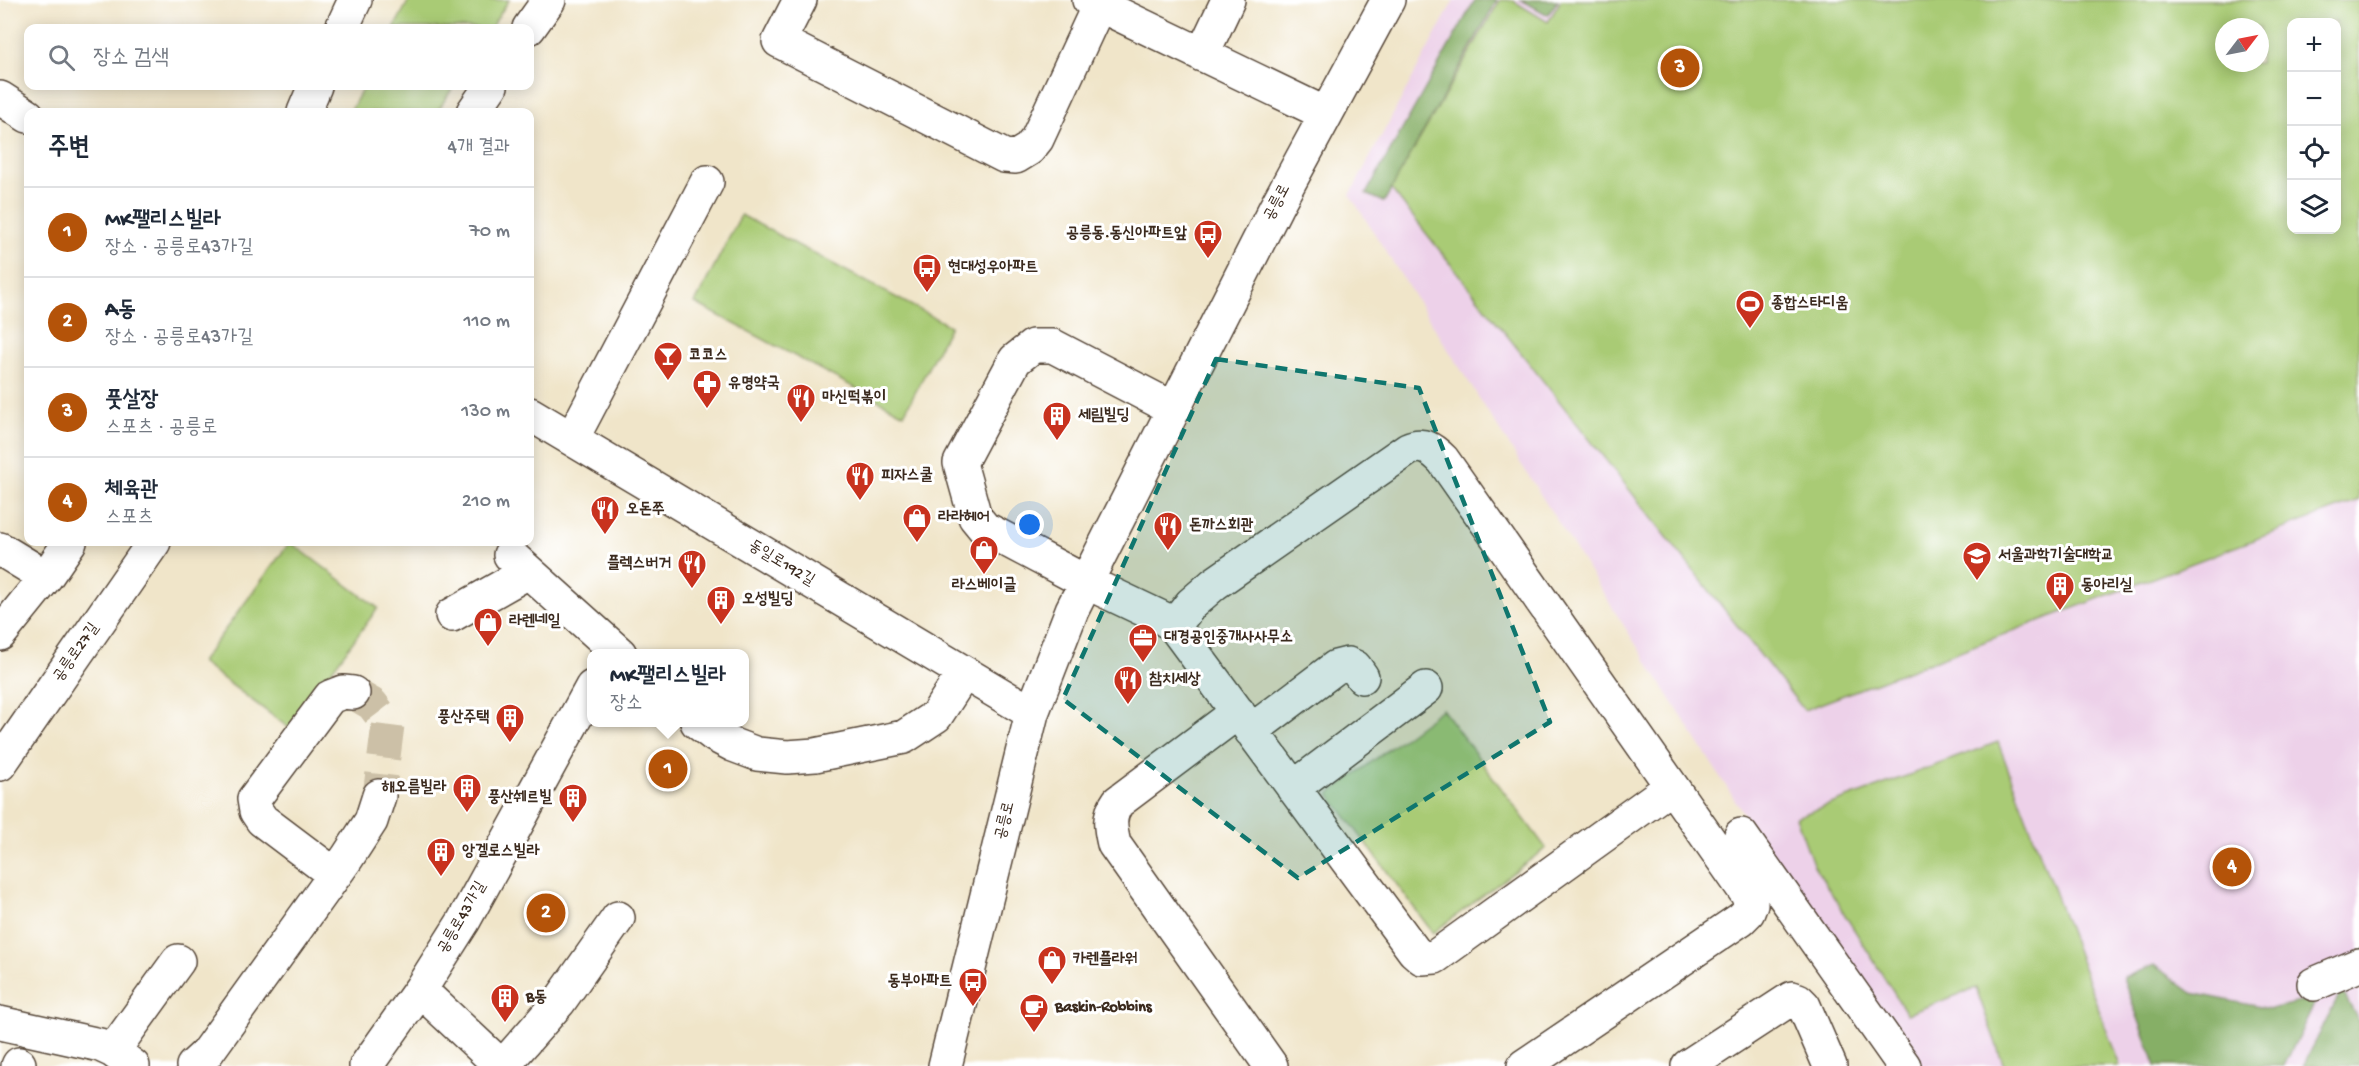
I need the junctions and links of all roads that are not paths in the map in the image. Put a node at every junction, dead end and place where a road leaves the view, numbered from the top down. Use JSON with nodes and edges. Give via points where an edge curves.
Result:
{"nodes":[{"id":1,"x":355,"y":0,"type":"edge"},
{"id":2,"x":549,"y":0,"type":"edge"},
{"id":3,"x":800,"y":0,"type":"edge"},
{"id":4,"x":1228,"y":0,"type":"edge"},
{"id":5,"x":1388,"y":0,"type":"edge"},
{"id":6,"x":1094,"y":2,"type":"edge"},
{"id":7,"x":344,"y":24,"type":"edge"},
{"id":8,"x":532,"y":24,"type":"edge"},
{"id":9,"x":1202,"y":55,"type":"junction"},
{"id":10,"x":313,"y":90,"type":"edge"},
{"id":11,"x":488,"y":90,"type":"edge"},
{"id":12,"x":0,"y":99,"type":"edge"},
{"id":13,"x":306,"y":108,"type":"edge"},
{"id":14,"x":476,"y":108,"type":"edge"},
{"id":15,"x":24,"y":114,"type":"edge"},
{"id":16,"x":1326,"y":114,"type":"junction"},
{"id":17,"x":707,"y":182,"type":"dead end"},
{"id":18,"x":1174,"y":409,"type":"junction"},
{"id":19,"x":534,"y":416,"type":"edge"},
{"id":20,"x":572,"y":439,"type":"junction"},
{"id":21,"x":67,"y":546,"type":"edge"},
{"id":22,"x":151,"y":546,"type":"edge"},
{"id":23,"x":0,"y":549,"type":"edge"},
{"id":24,"x":46,"y":577,"type":"junction"},
{"id":25,"x":1086,"y":582,"type":"junction"},
{"id":26,"x":452,"y":615,"type":"dead end"},
{"id":27,"x":1174,"y":626,"type":"junction"},
{"id":28,"x":0,"y":634,"type":"edge"},
{"id":29,"x":611,"y":649,"type":"edge"},
{"id":30,"x":964,"y":673,"type":"junction"},
{"id":31,"x":1362,"y":677,"type":"dead end"},
{"id":32,"x":1426,"y":688,"type":"dead end"},
{"id":33,"x":353,"y":693,"type":"dead end"},
{"id":34,"x":587,"y":694,"type":"edge"},
{"id":35,"x":1032,"y":713,"type":"junction"},
{"id":36,"x":1245,"y":721,"type":"junction"},
{"id":37,"x":703,"y":727,"type":"edge"},
{"id":38,"x":0,"y":764,"type":"edge"},
{"id":39,"x":1671,"y":787,"type":"junction"},
{"id":40,"x":1293,"y":788,"type":"junction"},
{"id":41,"x":379,"y":796,"type":"tunnel mouth"},
{"id":42,"x":1741,"y":835,"type":"dead end"},
{"id":43,"x":335,"y":875,"type":"junction"},
{"id":44,"x":618,"y":918,"type":"dead end"},
{"id":45,"x":178,"y":961,"type":"dead end"},
{"id":46,"x":2359,"y":965,"type":"edge"},
{"id":47,"x":2314,"y":984,"type":"dead end"},
{"id":48,"x":420,"y":990,"type":"junction"},
{"id":49,"x":0,"y":1023,"type":"edge"},
{"id":50,"x":123,"y":1059,"type":"edge"},
{"id":51,"x":193,"y":1066,"type":"edge"},
{"id":52,"x":366,"y":1066,"type":"edge"},
{"id":53,"x":502,"y":1066,"type":"edge"},
{"id":54,"x":945,"y":1066,"type":"edge"},
{"id":55,"x":1270,"y":1066,"type":"edge"},
{"id":56,"x":1524,"y":1066,"type":"edge"},
{"id":57,"x":1689,"y":1066,"type":"edge"},
{"id":58,"x":1830,"y":1066,"type":"edge"},
{"id":59,"x":1905,"y":1066,"type":"edge"}],
"edges":[{"from":1,"to":7,"type":"street"},
{"from":2,"to":8,"type":"street"},
{"from":3,"to":6,"type":"street","via":[[779,41],[1004,156],[1016,158],[1037,139]]},
{"from":4,"to":9,"type":"street"},
{"from":5,"to":16,"type":"street","name":"공릉로"},
{"from":6,"to":9,"type":"street"},
{"from":9,"to":16,"type":"street"},
{"from":10,"to":13,"type":"street"},
{"from":11,"to":14,"type":"street"},
{"from":12,"to":15,"type":"street"},
{"from":16,"to":18,"type":"street","name":"공릉로"},
{"from":17,"to":20,"type":"street"},
{"from":18,"to":25,"type":"street","name":"공릉로"},
{"from":18,"to":25,"type":"street","via":[[1053,346],[1033,346],[1015,360],[960,463],[975,517],[984,528]]},
{"from":19,"to":20,"type":"street","name":"동일로192길"},
{"from":20,"to":30,"type":"street","name":"동일로192길"},
{"from":21,"to":24,"type":"street"},
{"from":22,"to":38,"type":"street","name":"공릉로27길"},
{"from":23,"to":24,"type":"street"},
{"from":24,"to":28,"type":"street"},
{"from":25,"to":27,"type":"street"},
{"from":25,"to":35,"type":"street","name":"공릉로"},
{"from":26,"to":29,"type":"street","via":[[519,564]]},
{"from":27,"to":36,"type":"street"},
{"from":27,"to":39,"type":"street","via":[[1214,584],[1408,449],[1425,446],[1443,460]]},
{"from":30,"to":35,"type":"street","name":"동일로192길"},
{"from":30,"to":37,"type":"street","via":[[936,716],[904,737],[787,757],[757,754],[733,746]]},
{"from":31,"to":36,"type":"street","via":[[1355,667],[1336,667]]},
{"from":32,"to":40,"type":"street"},
{"from":33,"to":43,"type":"street","via":[[330,697],[254,800],[262,820]]},
{"from":34,"to":48,"type":"street","name":"공릉로43가길","via":[[463,922]]},
{"from":35,"to":54,"type":"street","name":"공릉로"},
{"from":36,"to":40,"type":"street"},
{"from":36,"to":55,"type":"street","via":[[1118,802],[1110,825],[1114,844]]},
{"from":39,"to":40,"type":"street","via":[[1435,957],[1422,958]]},
{"from":39,"to":56,"type":"street","via":[[1747,894],[1751,904],[1748,912]]},
{"from":41,"to":43,"type":"street","via":[[371,821]]},
{"from":42,"to":59,"type":"street"},
{"from":43,"to":51,"type":"street","via":[[206,1054]]},
{"from":44,"to":53,"type":"street","via":[[559,1002]]},
{"from":45,"to":50,"type":"street"},
{"from":46,"to":47,"type":"street"},
{"from":48,"to":52,"type":"street","name":"공릉로43가길"},
{"from":48,"to":53,"type":"street"},
{"from":49,"to":50,"type":"street","via":[[84,1040]]},
{"from":57,"to":58,"type":"street","via":[[1792,998],[1804,1006]]}]}
